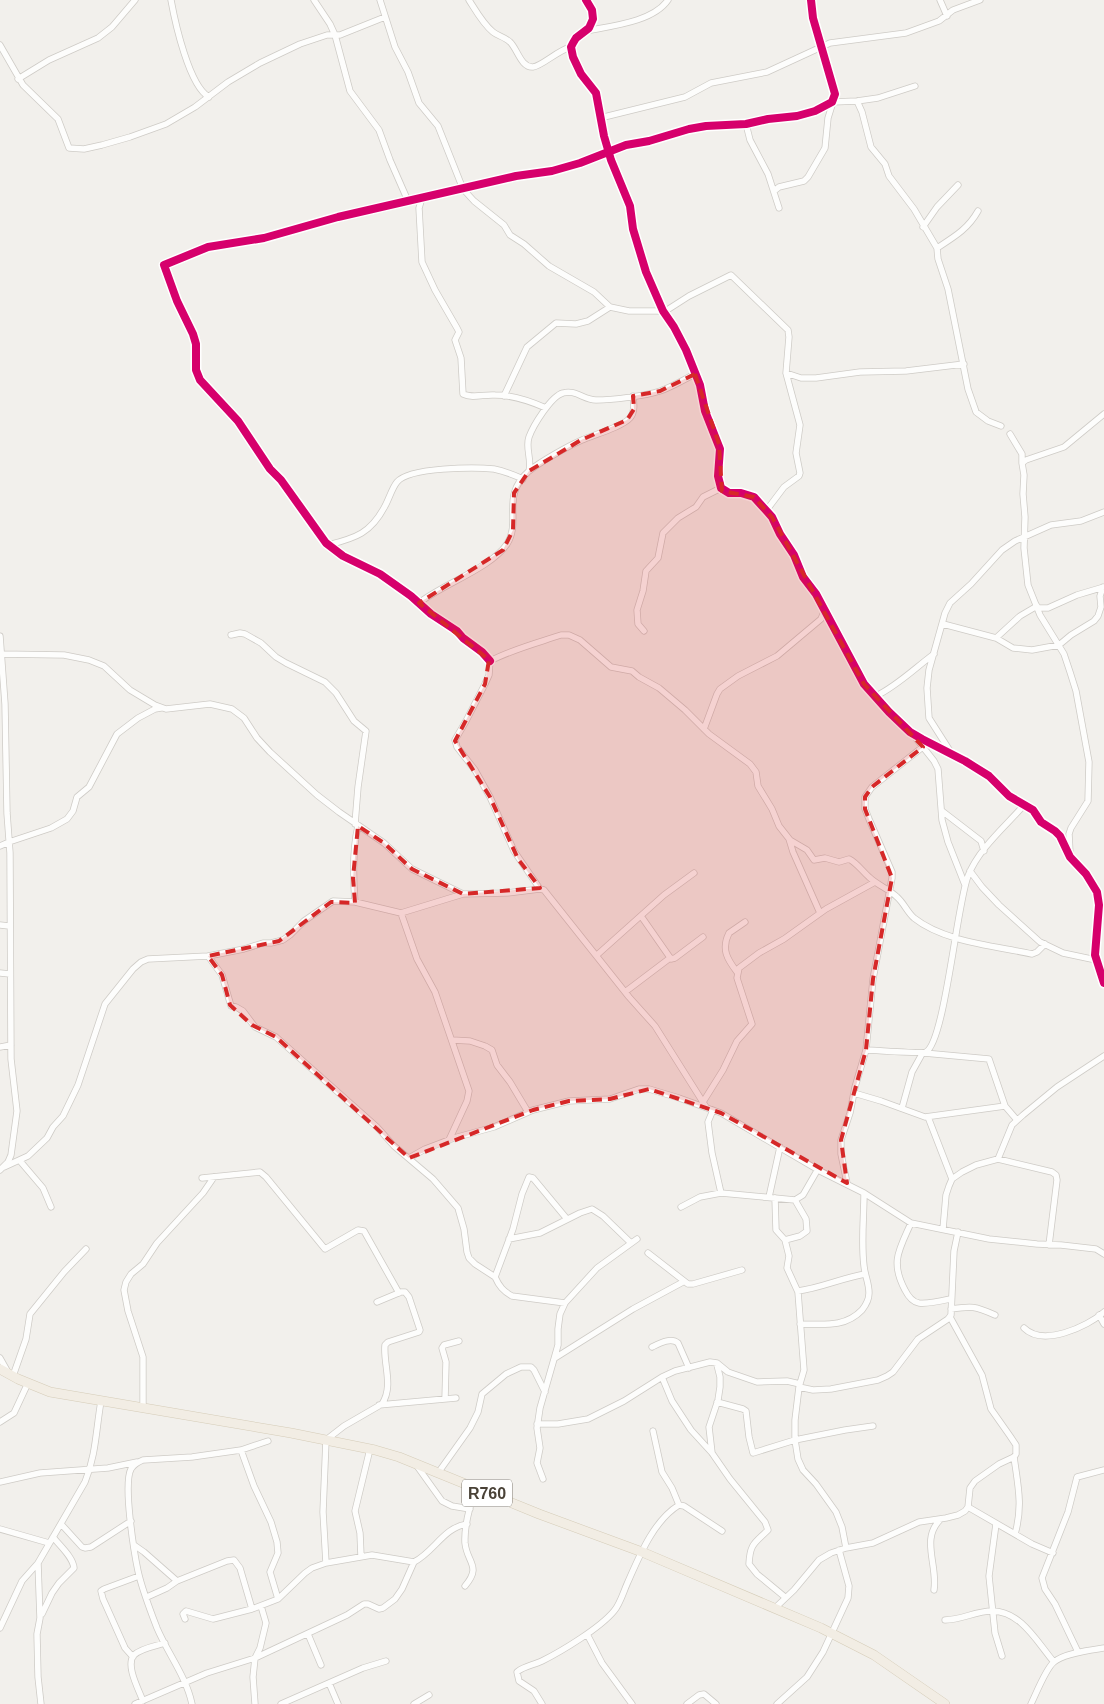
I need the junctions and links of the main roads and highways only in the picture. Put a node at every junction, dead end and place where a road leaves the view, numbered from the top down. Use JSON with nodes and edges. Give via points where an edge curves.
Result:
{"nodes":[{"id":1,"x":0,"y":1368,"type":"edge"},
{"id":2,"x":945,"y":1704,"type":"edge"}],
"edges":[{"from":1,"to":2,"type":"main road","number":"R760","via":[[50,1392],[326,1440],[415,1462],[539,1514],[642,1552],[831,1633],[874,1655]]}]}
